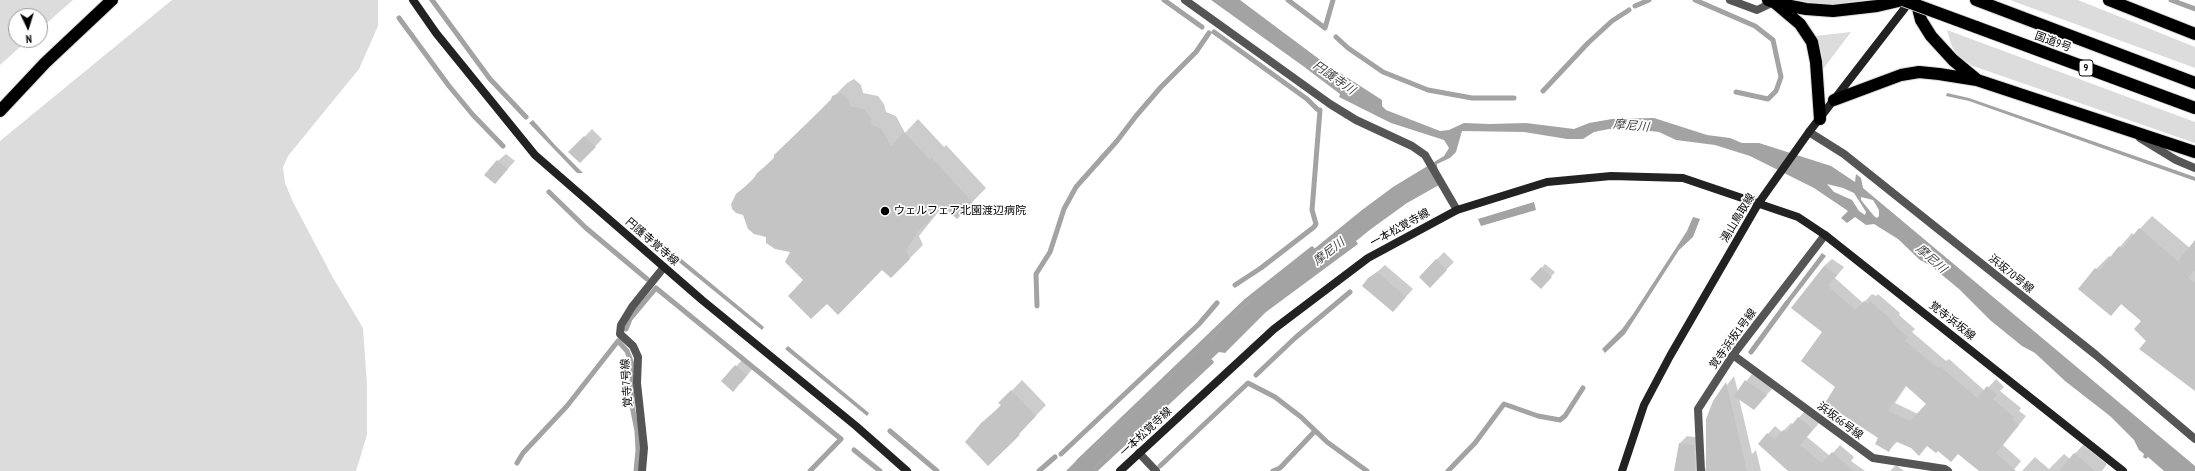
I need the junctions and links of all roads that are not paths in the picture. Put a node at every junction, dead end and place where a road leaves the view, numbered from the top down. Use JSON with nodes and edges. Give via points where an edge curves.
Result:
{"nodes":[{"id":1,"x":112,"y":0,"type":"edge"},
{"id":2,"x":413,"y":0,"type":"edge"},
{"id":3,"x":1186,"y":0,"type":"edge"},
{"id":4,"x":1730,"y":0,"type":"edge"},
{"id":5,"x":1903,"y":0,"type":"edge"},
{"id":6,"x":1911,"y":0,"type":"edge"},
{"id":7,"x":1916,"y":0,"type":"edge"},
{"id":8,"x":2109,"y":0,"type":"edge"},
{"id":9,"x":1771,"y":1,"type":"edge"},
{"id":10,"x":1980,"y":2,"type":"edge"},
{"id":11,"x":2194,"y":31,"type":"edge"},
{"id":12,"x":1976,"y":80,"type":"junction"},
{"id":13,"x":2195,"y":83,"type":"edge"},
{"id":14,"x":1834,"y":100,"type":"junction"},
{"id":15,"x":2195,"y":108,"type":"edge"},
{"id":16,"x":0,"y":111,"type":"edge"},
{"id":17,"x":1820,"y":119,"type":"junction"},
{"id":18,"x":1809,"y":132,"type":"junction"},
{"id":19,"x":2131,"y":132,"type":"junction"},
{"id":20,"x":2195,"y":152,"type":"edge"},
{"id":21,"x":2195,"y":168,"type":"edge"},
{"id":22,"x":1758,"y":204,"type":"junction"},
{"id":23,"x":1457,"y":210,"type":"junction"},
{"id":24,"x":1825,"y":235,"type":"junction"},
{"id":25,"x":664,"y":267,"type":"junction"},
{"id":26,"x":1734,"y":355,"type":"junction"},
{"id":27,"x":2195,"y":440,"type":"edge"},
{"id":28,"x":1140,"y":453,"type":"junction"},
{"id":29,"x":1945,"y":470,"type":"edge"},
{"id":30,"x":642,"y":471,"type":"edge"},
{"id":31,"x":907,"y":471,"type":"edge"},
{"id":32,"x":1120,"y":471,"type":"edge"},
{"id":33,"x":1156,"y":471,"type":"edge"},
{"id":34,"x":1622,"y":471,"type":"edge"},
{"id":35,"x":1701,"y":471,"type":"edge"},
{"id":36,"x":2123,"y":471,"type":"edge"}],
"edges":[{"from":1,"to":16,"type":"highway","via":[[56,52]]},
{"from":2,"to":25,"type":"main road","name":"円護寺覚寺線","via":[[436,33],[535,155]]},
{"from":3,"to":23,"type":"street","via":[[1330,104],[1356,120],[1412,146],[1428,160]]},
{"from":4,"to":9,"type":"street","via":[[1757,10]]},
{"from":5,"to":9,"type":"highway","via":[[1872,7],[1833,11],[1806,9]]},
{"from":5,"to":15,"type":"highway","name":"国道9号","number":"9","bridge":true},
{"from":6,"to":14,"type":"main road","name":"湯山鳥取線"},
{"from":7,"to":12,"type":"highway","via":[[1921,20],[1931,36]]},
{"from":8,"to":11,"type":"highway"},
{"from":9,"to":17,"type":"highway","via":[[1800,24],[1812,42]]},
{"from":10,"to":13,"type":"highway","name":"国道9号","number":"9"},
{"from":12,"to":14,"type":"highway","via":[[1932,73],[1907,74],[1889,78]]},
{"from":12,"to":19,"type":"highway"},
{"from":14,"to":17,"type":"main road","name":"湯山鳥取線"},
{"from":17,"to":18,"type":"main road","name":"湯山鳥取線"},
{"from":18,"to":22,"type":"main road","name":"湯山鳥取線"},
{"from":18,"to":27,"type":"street","name":"浜坂70号線","via":[[1844,154],[2096,355]]},
{"from":19,"to":20,"type":"highway"},
{"from":19,"to":21,"type":"street","via":[[2176,160]]},
{"from":22,"to":23,"type":"main road","name":"一本松覚寺線","via":[[1683,178],[1611,176],[1547,182]]},
{"from":22,"to":24,"type":"main road","name":"覚寺浜坂線","via":[[1798,217]]},
{"from":22,"to":34,"type":"main road","name":"湯山鳥取線","via":[[1644,405]]},
{"from":23,"to":28,"type":"main road","name":"一本松覚寺線","via":[[1361,263],[1274,329]]},
{"from":24,"to":26,"type":"street","name":"覚寺浜坂1号線"},
{"from":24,"to":36,"type":"main road","name":"覚寺浜坂線"},
{"from":25,"to":30,"type":"street","name":"覚寺7号線","via":[[632,307],[621,325],[620,334],[633,346],[638,357],[637,383],[644,448]]},
{"from":25,"to":31,"type":"main road","name":"円護寺覚寺線"},
{"from":26,"to":29,"type":"street","name":"浜坂66号線","via":[[1873,458]]},
{"from":26,"to":35,"type":"street","name":"覚寺浜坂1号線","via":[[1698,409]]},
{"from":28,"to":32,"type":"main road","name":"一本松覚寺線"},
{"from":28,"to":33,"type":"street"}]}
